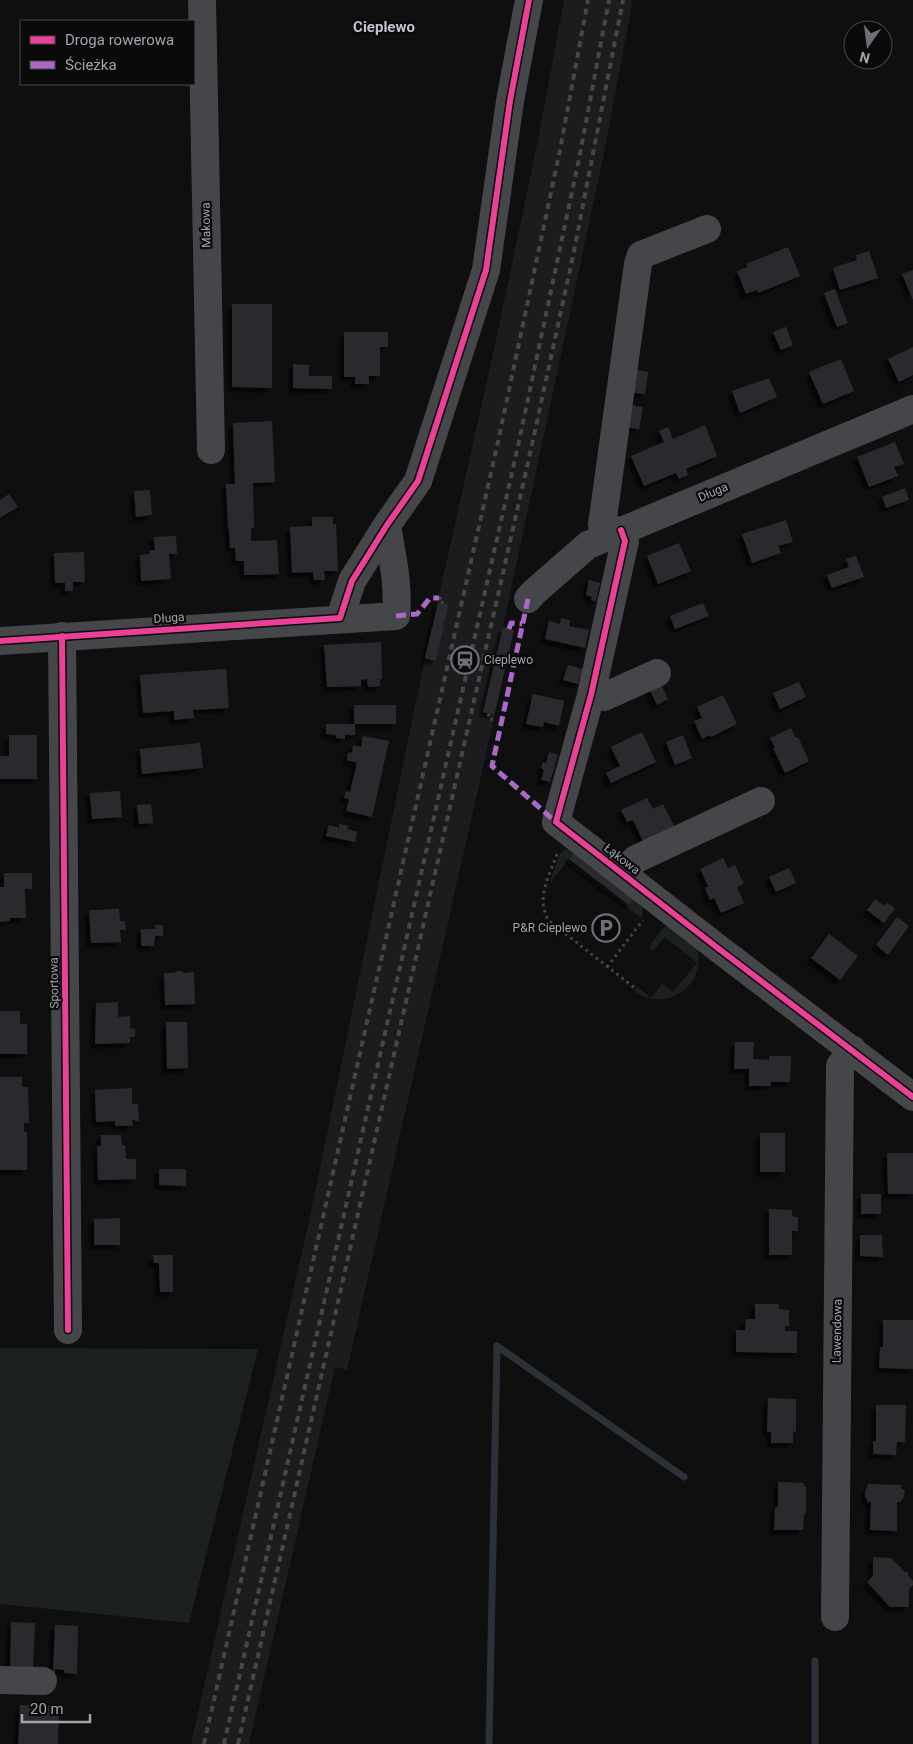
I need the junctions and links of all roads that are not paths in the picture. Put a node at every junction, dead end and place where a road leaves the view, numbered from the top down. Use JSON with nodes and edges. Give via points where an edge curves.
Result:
{"nodes":[{"id":1,"x":202,"y":0,"type":"edge"},
{"id":2,"x":529,"y":0,"type":"edge"},
{"id":3,"x":707,"y":229,"type":"dead end"},
{"id":4,"x":913,"y":409,"type":"edge"},
{"id":5,"x":210,"y":450,"type":"dead end"},
{"id":6,"x":387,"y":525,"type":"junction"},
{"id":7,"x":614,"y":533,"type":"junction"},
{"id":8,"x":528,"y":599,"type":"dead end"},
{"id":9,"x":340,"y":618,"type":"junction"},
{"id":10,"x":62,"y":636,"type":"junction"},
{"id":11,"x":0,"y":641,"type":"edge"},
{"id":12,"x":657,"y":673,"type":"dead end"},
{"id":13,"x":591,"y":695,"type":"junction"},
{"id":14,"x":761,"y":801,"type":"dead end"},
{"id":15,"x":622,"y":873,"type":"junction"},
{"id":16,"x":852,"y":1049,"type":"junction"},
{"id":17,"x":913,"y":1096,"type":"edge"},
{"id":18,"x":68,"y":1330,"type":"dead end"},
{"id":19,"x":835,"y":1617,"type":"dead end"},
{"id":20,"x":0,"y":1680,"type":"edge"},
{"id":21,"x":43,"y":1682,"type":"dead end"}],
"edges":[{"from":1,"to":5,"type":"street","name":"Makowa"},
{"from":2,"to":6,"type":"street","via":[[510,100],[486,270],[418,481]]},
{"from":3,"to":7,"type":"street","name":"Łąkowa","via":[[641,254],[602,525]]},
{"from":4,"to":7,"type":"street","name":"Długa"},
{"from":6,"to":9,"type":"street","via":[[352,581]]},
{"from":6,"to":9,"type":"street","name":"Długa","via":[[398,599],[396,616]]},
{"from":7,"to":8,"type":"street","name":"Długa","via":[[588,545]]},
{"from":7,"to":13,"type":"street","name":"Łąkowa","via":[[625,541]]},
{"from":9,"to":10,"type":"street","name":"Długa"},
{"from":10,"to":11,"type":"street","name":"Długa"},
{"from":10,"to":18,"type":"street","name":"Sportowa"},
{"from":12,"to":13,"type":"street","via":[[604,697]]},
{"from":13,"to":15,"type":"street","name":"Łąkowa","via":[[556,822]]},
{"from":14,"to":15,"type":"street","via":[[636,859]]},
{"from":15,"to":16,"type":"street","name":"Łąkowa"},
{"from":16,"to":17,"type":"street","name":"Łąkowa"},
{"from":16,"to":19,"type":"street","name":"Lawendowa","via":[[840,1066]]},
{"from":20,"to":21,"type":"street"}]}
